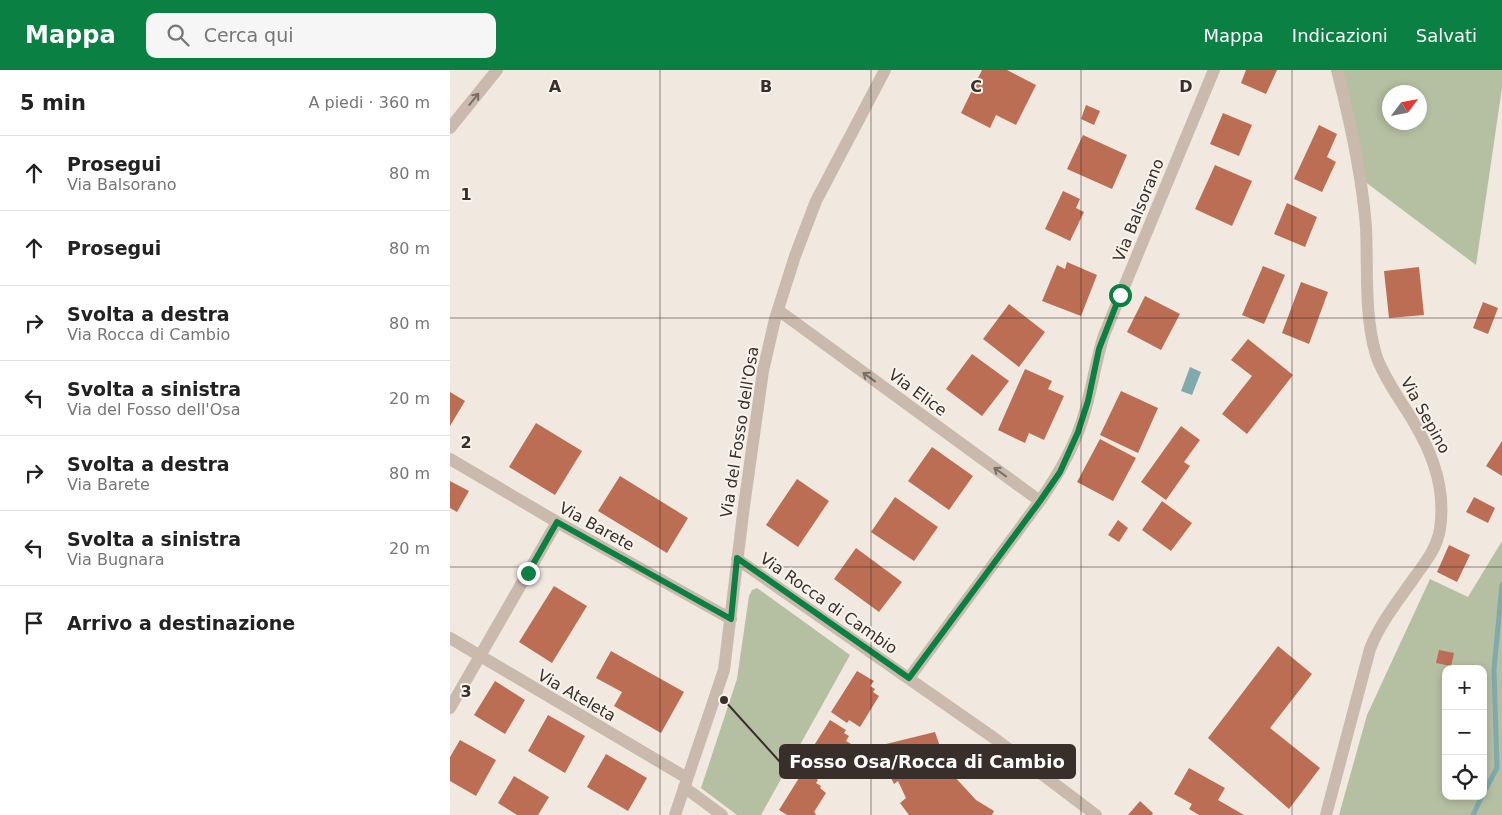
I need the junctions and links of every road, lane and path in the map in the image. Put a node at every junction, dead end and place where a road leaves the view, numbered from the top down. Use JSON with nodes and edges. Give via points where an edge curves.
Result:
{"nodes":[{"id":1,"x":497,"y":70,"type":"edge"},
{"id":2,"x":885,"y":70,"type":"edge"},
{"id":3,"x":1214,"y":70,"type":"edge"},
{"id":4,"x":1337,"y":70,"type":"edge"},
{"id":5,"x":450,"y":128,"type":"edge"},
{"id":6,"x":778,"y":310,"type":"junction"},
{"id":7,"x":450,"y":459,"type":"edge"},
{"id":8,"x":1040,"y":501,"type":"junction"},
{"id":9,"x":557,"y":522,"type":"junction"},
{"id":10,"x":737,"y":558,"type":"junction"},
{"id":11,"x":731,"y":619,"type":"junction"},
{"id":12,"x":450,"y":638,"type":"edge"},
{"id":13,"x":479,"y":657,"type":"junction"},
{"id":14,"x":909,"y":678,"type":"junction"},
{"id":15,"x":450,"y":708,"type":"edge"},
{"id":16,"x":686,"y":783,"type":"junction"},
{"id":17,"x":675,"y":815,"type":"edge"},
{"id":18,"x":722,"y":815,"type":"edge"},
{"id":19,"x":1096,"y":815,"type":"edge"},
{"id":20,"x":1326,"y":815,"type":"edge"}],
"edges":[{"from":5,"to":1,"type":"street","one_way":true},
{"from":2,"to":6,"type":"street","name":"Via del Fosso dell'Osa","via":[[816,201]]},
{"from":3,"to":8,"type":"street","name":"Via Balsorano","via":[[1104,335],[1078,432],[1060,472]]},
{"from":4,"to":20,"type":"street","name":"Via Sepino","via":[[1362,192],[1368,307],[1374,344],[1386,378],[1431,454],[1442,505],[1440,530],[1434,549],[1381,626],[1370,649]]},
{"from":8,"to":6,"type":"street","name":"Via Elice","one_way":true},
{"from":6,"to":10,"type":"street","name":"Via del Fosso dell'Osa","via":[[763,371]]},
{"from":7,"to":9,"type":"street","name":"Via Barete"},
{"from":8,"to":14,"type":"street","name":"Via Balsorano"},
{"from":9,"to":11,"type":"street","name":"Via Barete"},
{"from":9,"to":13,"type":"street"},
{"from":10,"to":11,"type":"street","name":"Via del Fosso dell'Osa"},
{"from":10,"to":14,"type":"street","name":"Via Rocca di Cambio"},
{"from":11,"to":16,"type":"street","name":"Via del Fosso dell'Osa","via":[[720,686]]},
{"from":12,"to":13,"type":"street","name":"Via Ateleta"},
{"from":13,"to":15,"type":"street"},
{"from":13,"to":16,"type":"street","name":"Via Ateleta"},
{"from":14,"to":19,"type":"street","name":"Via Rocca di Cambio"},
{"from":16,"to":17,"type":"street","name":"Via del Fosso dell'Osa"},
{"from":16,"to":18,"type":"street","name":"Via Ateleta"}]}
